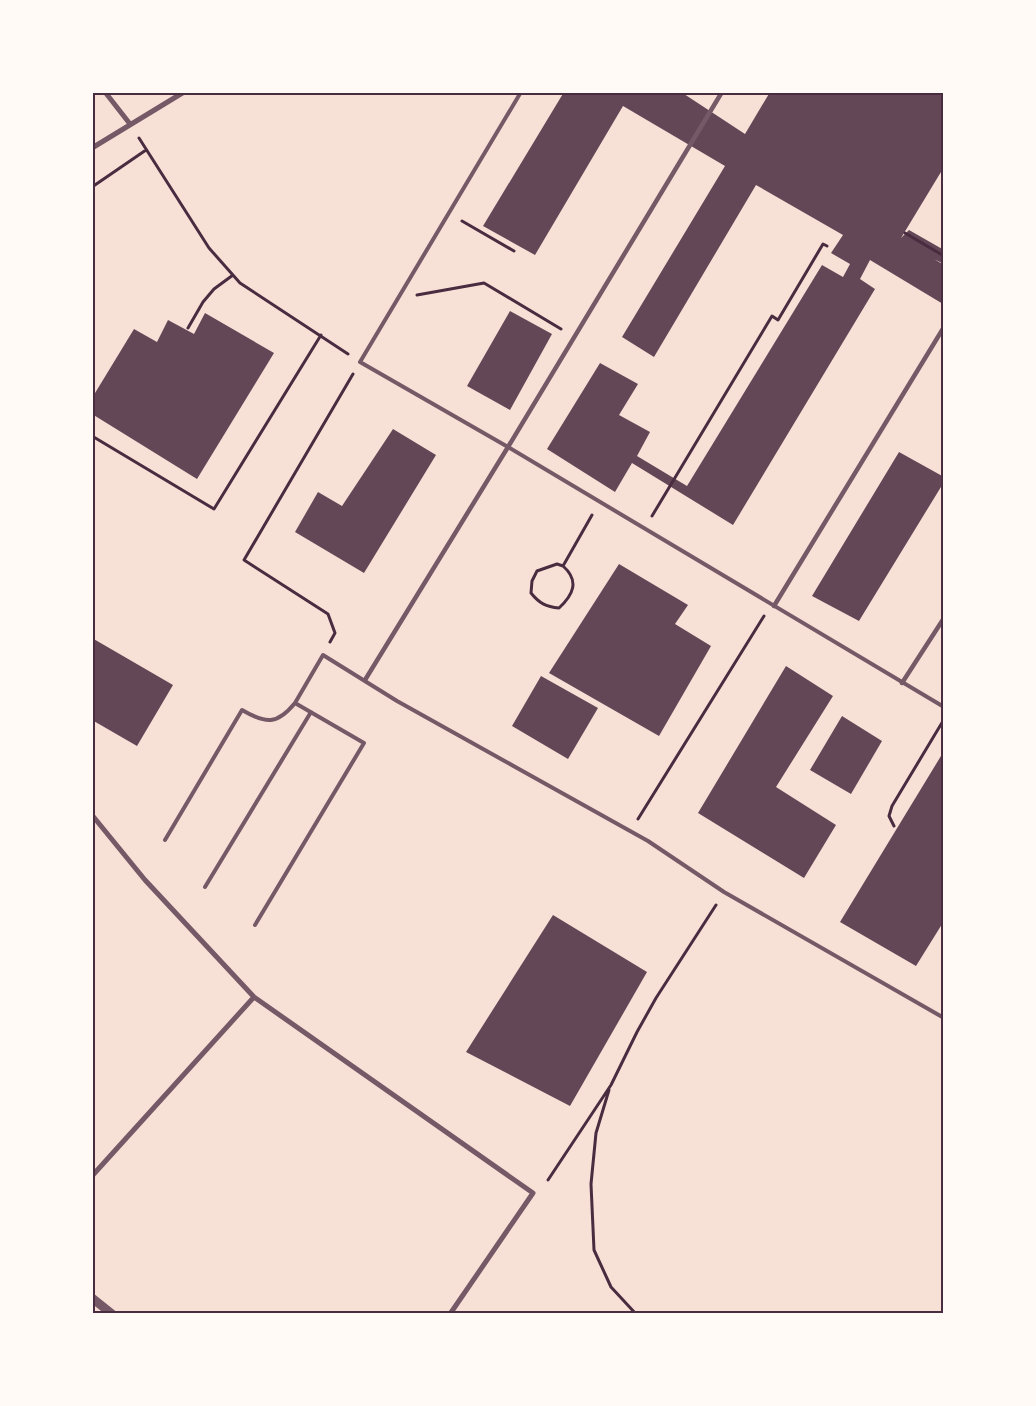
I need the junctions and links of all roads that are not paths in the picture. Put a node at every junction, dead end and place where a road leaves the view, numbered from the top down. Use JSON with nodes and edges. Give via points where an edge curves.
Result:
{"nodes":[{"id":1,"x":105,"y":92,"type":"edge"},
{"id":2,"x":184,"y":92,"type":"edge"},
{"id":3,"x":521,"y":92,"type":"edge"},
{"id":4,"x":722,"y":92,"type":"edge"},
{"id":5,"x":130,"y":124,"type":"junction"},
{"id":6,"x":92,"y":148,"type":"edge"},
{"id":7,"x":944,"y":327,"type":"edge"},
{"id":8,"x":508,"y":447,"type":"junction"},
{"id":9,"x":772,"y":605,"type":"junction"},
{"id":10,"x":944,"y":618,"type":"edge"},
{"id":11,"x":365,"y":680,"type":"junction"},
{"id":12,"x":902,"y":682,"type":"junction"},
{"id":13,"x":295,"y":703,"type":"junction"},
{"id":14,"x":944,"y":707,"type":"edge"},
{"id":15,"x":311,"y":712,"type":"junction"},
{"id":16,"x":92,"y":815,"type":"edge"},
{"id":17,"x":165,"y":840,"type":"dead end"},
{"id":18,"x":205,"y":887,"type":"dead end"},
{"id":19,"x":255,"y":925,"type":"dead end"},
{"id":20,"x":254,"y":997,"type":"junction"},
{"id":21,"x":944,"y":1018,"type":"edge"},
{"id":22,"x":92,"y":1176,"type":"edge"},
{"id":23,"x":92,"y":1298,"type":"edge"},
{"id":24,"x":112,"y":1314,"type":"edge"},
{"id":25,"x":450,"y":1314,"type":"edge"}],
"edges":[{"from":1,"to":5,"type":"street"},
{"from":2,"to":5,"type":"street"},
{"from":3,"to":8,"type":"lane","via":[[360,362]]},
{"from":4,"to":8,"type":"street"},
{"from":5,"to":6,"type":"street"},
{"from":7,"to":9,"type":"street"},
{"from":8,"to":9,"type":"lane"},
{"from":8,"to":11,"type":"street"},
{"from":9,"to":12,"type":"lane"},
{"from":10,"to":12,"type":"street"},
{"from":11,"to":13,"type":"lane","via":[[323,655]]},
{"from":11,"to":21,"type":"lane","via":[[631,831],[724,892]]},
{"from":12,"to":14,"type":"lane"},
{"from":13,"to":15,"type":"lane"},
{"from":13,"to":17,"type":"lane","via":[[279,719],[267,721],[242,710]]},
{"from":15,"to":18,"type":"lane"},
{"from":15,"to":19,"type":"lane","via":[[364,743]]},
{"from":16,"to":20,"type":"street","via":[[145,880]]},
{"from":20,"to":22,"type":"street"},
{"from":20,"to":25,"type":"street","via":[[533,1193]]},
{"from":23,"to":24,"type":"street"}]}
